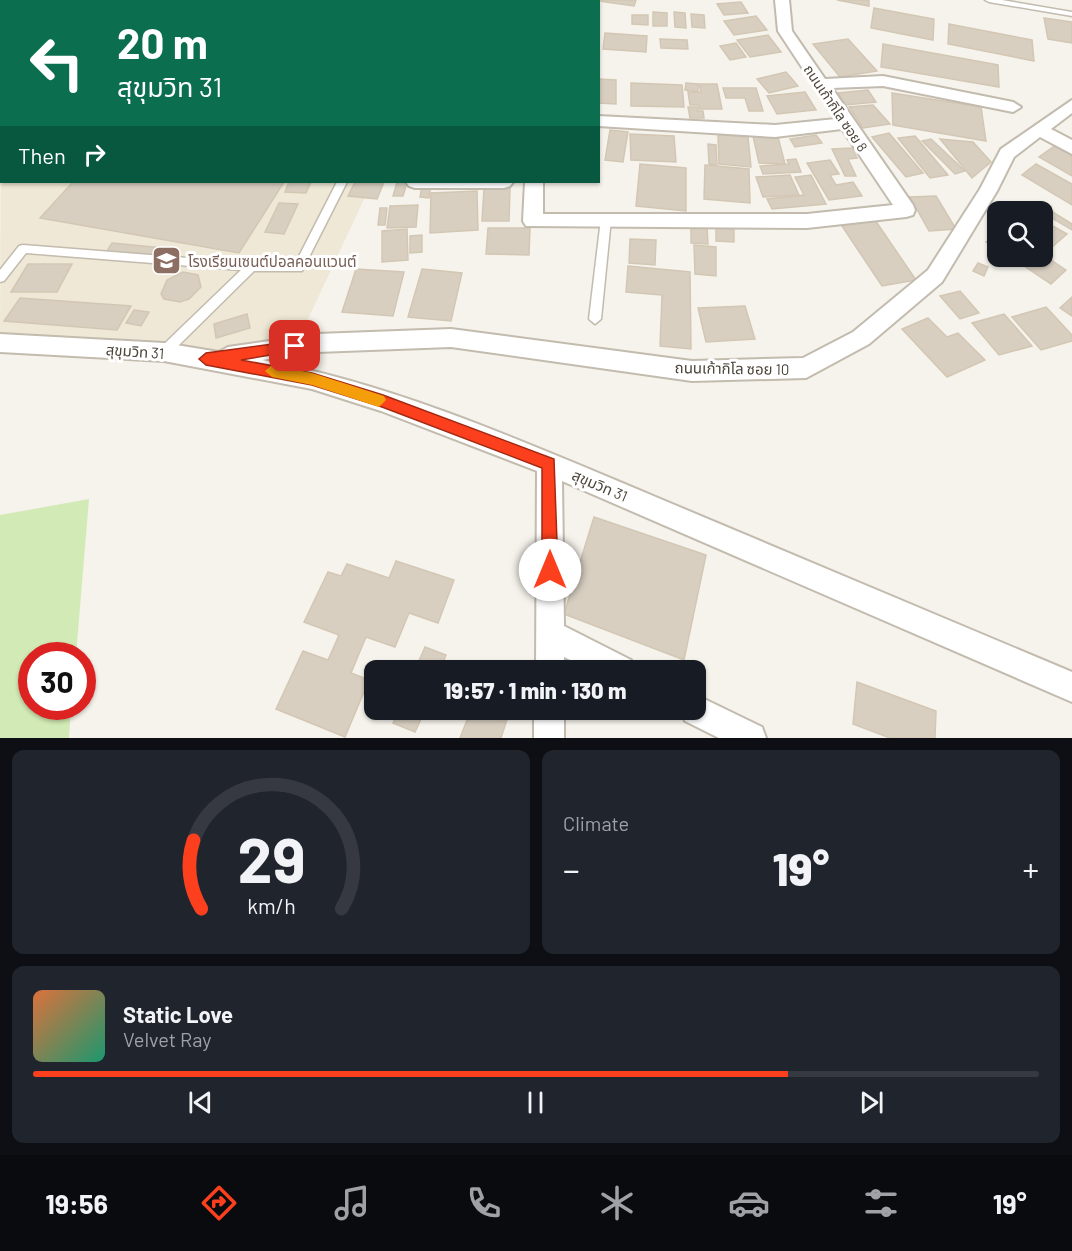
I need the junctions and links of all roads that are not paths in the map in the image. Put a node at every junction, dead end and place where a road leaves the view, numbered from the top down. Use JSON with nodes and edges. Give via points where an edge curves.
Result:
{"nodes":[{"id":1,"x":782,"y":0,"type":"edge"},
{"id":2,"x":989,"y":0,"type":"edge"},
{"id":3,"x":1072,"y":14,"type":"edge"},
{"id":4,"x":820,"y":84,"type":"junction"},
{"id":5,"x":1072,"y":105,"type":"edge"},
{"id":6,"x":1013,"y":107,"type":"dead end"},
{"id":7,"x":600,"y":121,"type":"edge"},
{"id":8,"x":847,"y":123,"type":"junction"},
{"id":9,"x":1038,"y":129,"type":"junction"},
{"id":10,"x":1072,"y":148,"type":"edge"},
{"id":11,"x":341,"y":183,"type":"edge"},
{"id":12,"x":534,"y":183,"type":"edge"},
{"id":13,"x":606,"y":219,"type":"junction"},
{"id":14,"x":252,"y":267,"type":"junction"},
{"id":15,"x":0,"y":278,"type":"edge"},
{"id":16,"x":594,"y":319,"type":"dead end"},
{"id":17,"x":0,"y":343,"type":"edge"},
{"id":18,"x":164,"y":352,"type":"junction"},
{"id":19,"x":206,"y":359,"type":"junction"},
{"id":20,"x":549,"y":464,"type":"junction"},
{"id":21,"x":550,"y":634,"type":"junction"},
{"id":22,"x":550,"y":660,"type":"edge"},
{"id":23,"x":601,"y":660,"type":"edge"},
{"id":24,"x":1072,"y":687,"type":"edge"},
{"id":25,"x":706,"y":715,"type":"edge"},
{"id":26,"x":549,"y":720,"type":"edge"},
{"id":27,"x":549,"y":738,"type":"edge"},
{"id":28,"x":751,"y":738,"type":"edge"}],
"edges":[{"from":1,"to":4,"type":"street","name":"ถนนเก้ากิโล ซอย 8","via":[[785,31]]},
{"from":2,"to":3,"type":"lane"},
{"from":4,"to":6,"type":"street","via":[[883,81]]},
{"from":4,"to":8,"type":"street","name":"ถนนเก้ากิโล ซอย 8"},
{"from":5,"to":9,"type":"street","name":"ถนนเก้ากิโล ซอย 10"},
{"from":7,"to":8,"type":"street","via":[[775,131]]},
{"from":8,"to":13,"type":"street","name":"ถนนเก้ากิโล ซอย 8","via":[[906,210],[807,221]]},
{"from":9,"to":10,"type":"street"},
{"from":9,"to":19,"type":"street","name":"ถนนเก้ากิโล ซอย 10","via":[[1007,153],[935,276],[861,338],[806,368],[692,371],[451,338],[317,344]]},
{"from":11,"to":14,"type":"lane","via":[[298,268]]},
{"from":12,"to":13,"type":"street","via":[[533,220]]},
{"from":13,"to":16,"type":"lane"},
{"from":14,"to":15,"type":"lane","via":[[23,249]]},
{"from":14,"to":18,"type":"lane"},
{"from":17,"to":18,"type":"street","name":"สุขุมวิท 31"},
{"from":18,"to":19,"type":"street","name":"สุขุมวิท 31"},
{"from":19,"to":20,"type":"street","name":"สุขุมวิท 31","via":[[312,379],[383,401]]},
{"from":20,"to":21,"type":"street"},
{"from":20,"to":24,"type":"street","name":"สุขุมวิท 31"},
{"from":21,"to":22,"type":"street"},
{"from":21,"to":23,"type":"street"},
{"from":25,"to":28,"type":"street"},
{"from":26,"to":27,"type":"street"}]}
